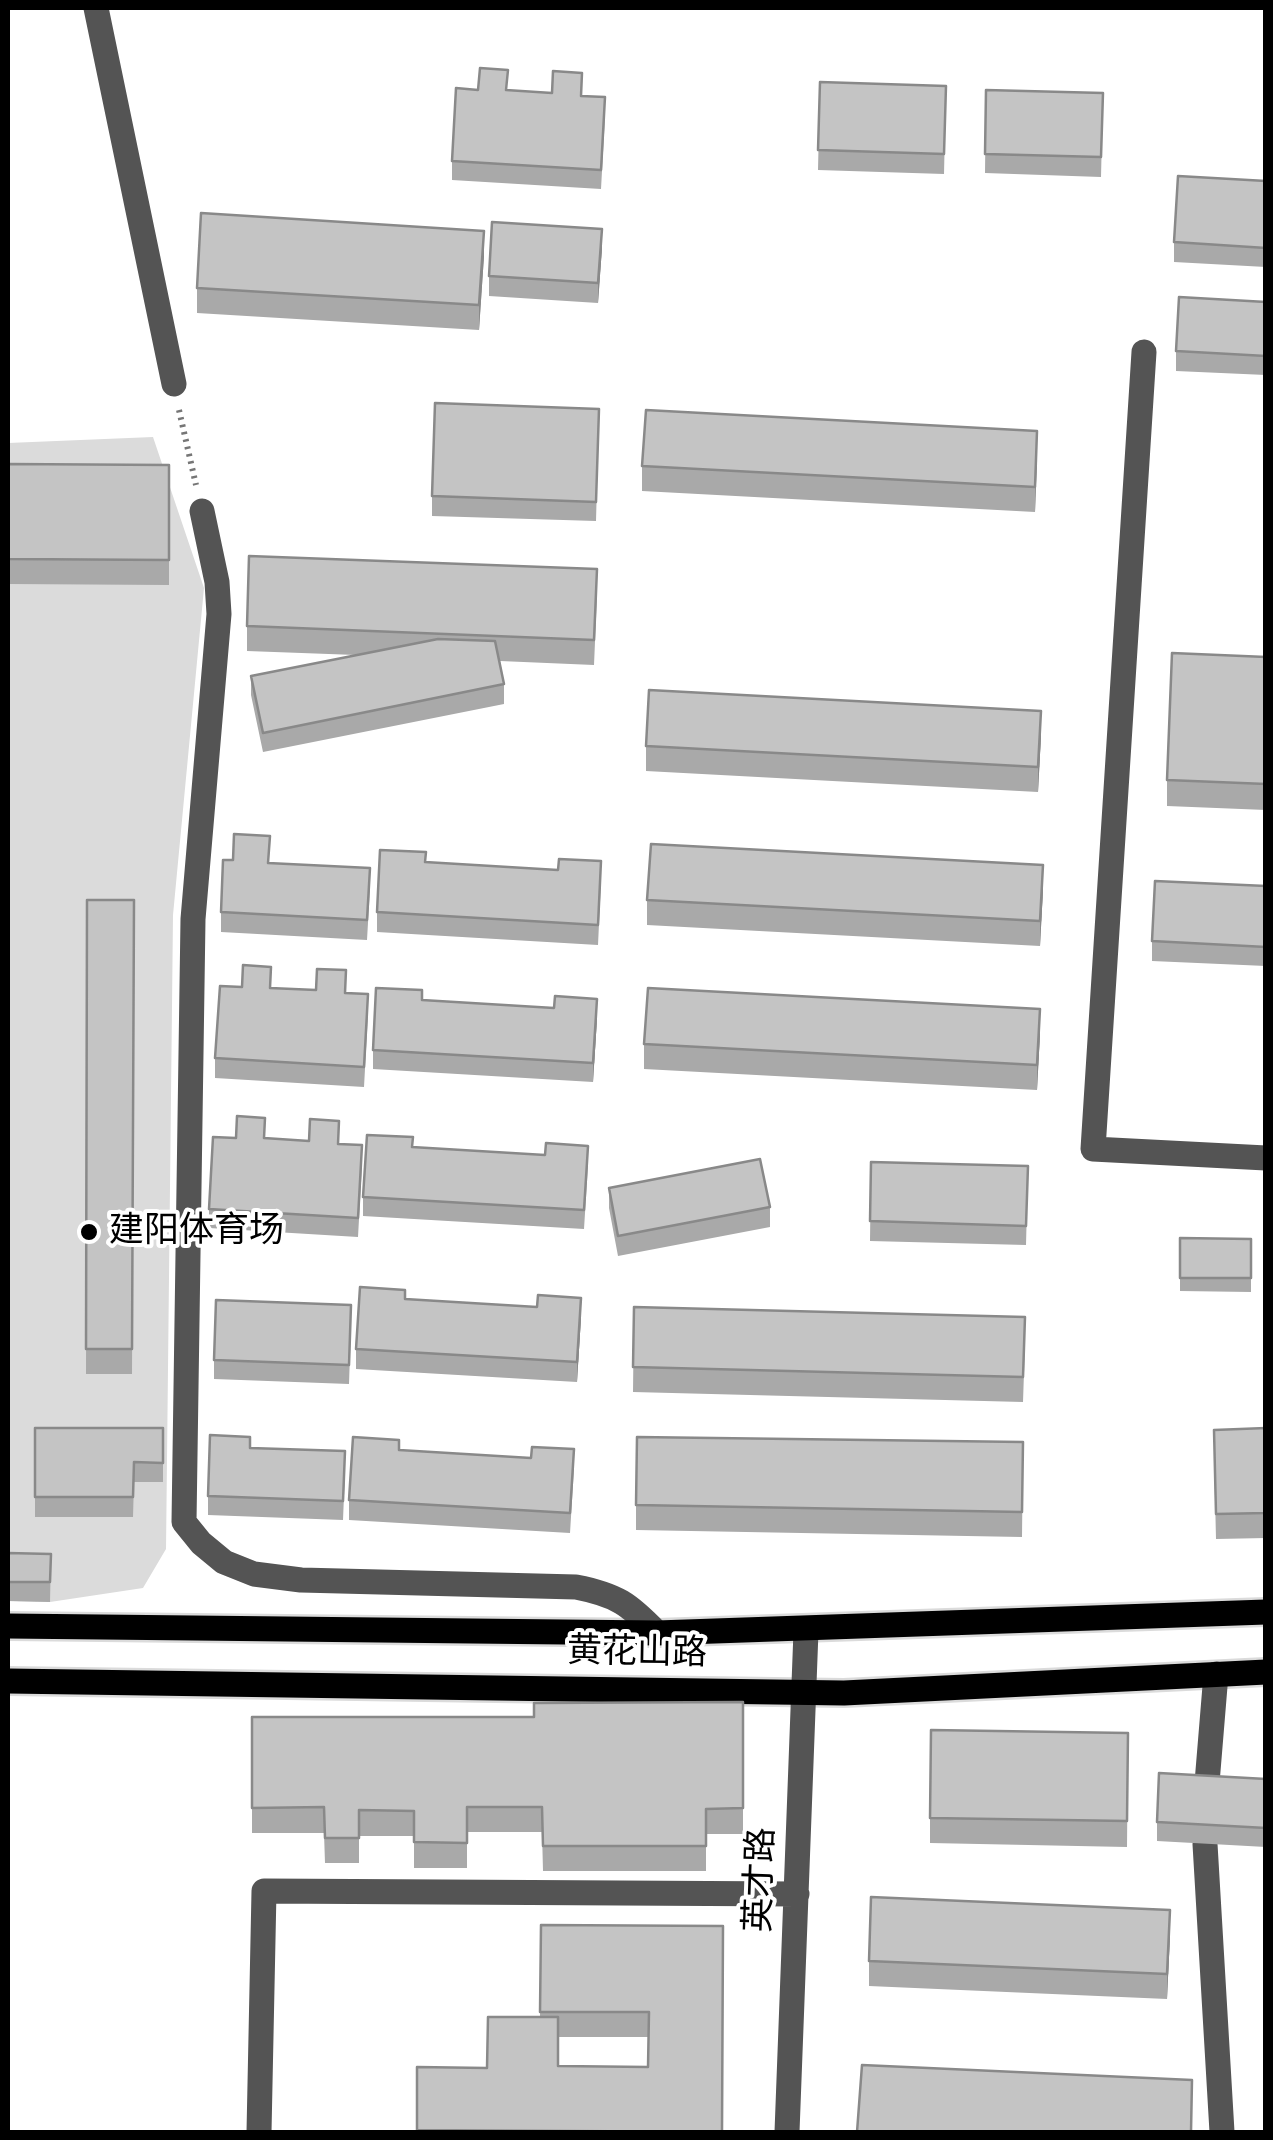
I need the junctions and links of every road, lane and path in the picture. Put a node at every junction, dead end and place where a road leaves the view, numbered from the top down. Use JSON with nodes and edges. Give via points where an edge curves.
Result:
{"nodes":[{"id":1,"x":96,"y":8,"type":"edge"},
{"id":2,"x":1144,"y":352,"type":"dead end"},
{"id":3,"x":174,"y":384,"type":"joint"},
{"id":4,"x":202,"y":511,"type":"joint"},
{"id":5,"x":1266,"y":1158,"type":"edge"},
{"id":6,"x":1266,"y":1612,"type":"edge"},
{"id":7,"x":8,"y":1626,"type":"edge"},
{"id":8,"x":806,"y":1630,"type":"junction"},
{"id":9,"x":657,"y":1633,"type":"junction"},
{"id":10,"x":1266,"y":1672,"type":"edge"},
{"id":11,"x":1216,"y":1674,"type":"junction"},
{"id":12,"x":8,"y":1681,"type":"edge"},
{"id":13,"x":805,"y":1692,"type":"junction"},
{"id":14,"x":1206,"y":1795,"type":"edge"},
{"id":15,"x":1206,"y":1844,"type":"edge"},
{"id":16,"x":797,"y":1894,"type":"junction"},
{"id":17,"x":259,"y":2132,"type":"edge"},
{"id":18,"x":787,"y":2132,"type":"edge"},
{"id":19,"x":1222,"y":2132,"type":"edge"}],
"edges":[{"from":1,"to":3,"type":"street"},
{"from":2,"to":5,"type":"street","via":[[1094,1148]]},
{"from":3,"to":4,"type":"path"},
{"from":4,"to":9,"type":"street","via":[[219,614],[193,919],[184,1522],[224,1562],[254,1574],[576,1587],[609,1593]]},
{"from":6,"to":8,"type":"main road","name":"黄花山路"},
{"from":7,"to":9,"type":"main road","name":"黄花山路"},
{"from":8,"to":9,"type":"main road","name":"黄花山路"},
{"from":8,"to":13,"type":"street","name":"英才路"},
{"from":10,"to":11,"type":"main road","name":"黄花山路"},
{"from":11,"to":13,"type":"main road","name":"黄花山路"},
{"from":11,"to":14,"type":"street"},
{"from":12,"to":13,"type":"main road","name":"黄花山路"},
{"from":13,"to":16,"type":"street","name":"英才路"},
{"from":15,"to":19,"type":"street"},
{"from":16,"to":17,"type":"street","via":[[264,1891]]},
{"from":16,"to":18,"type":"street","name":"英才路"}]}
